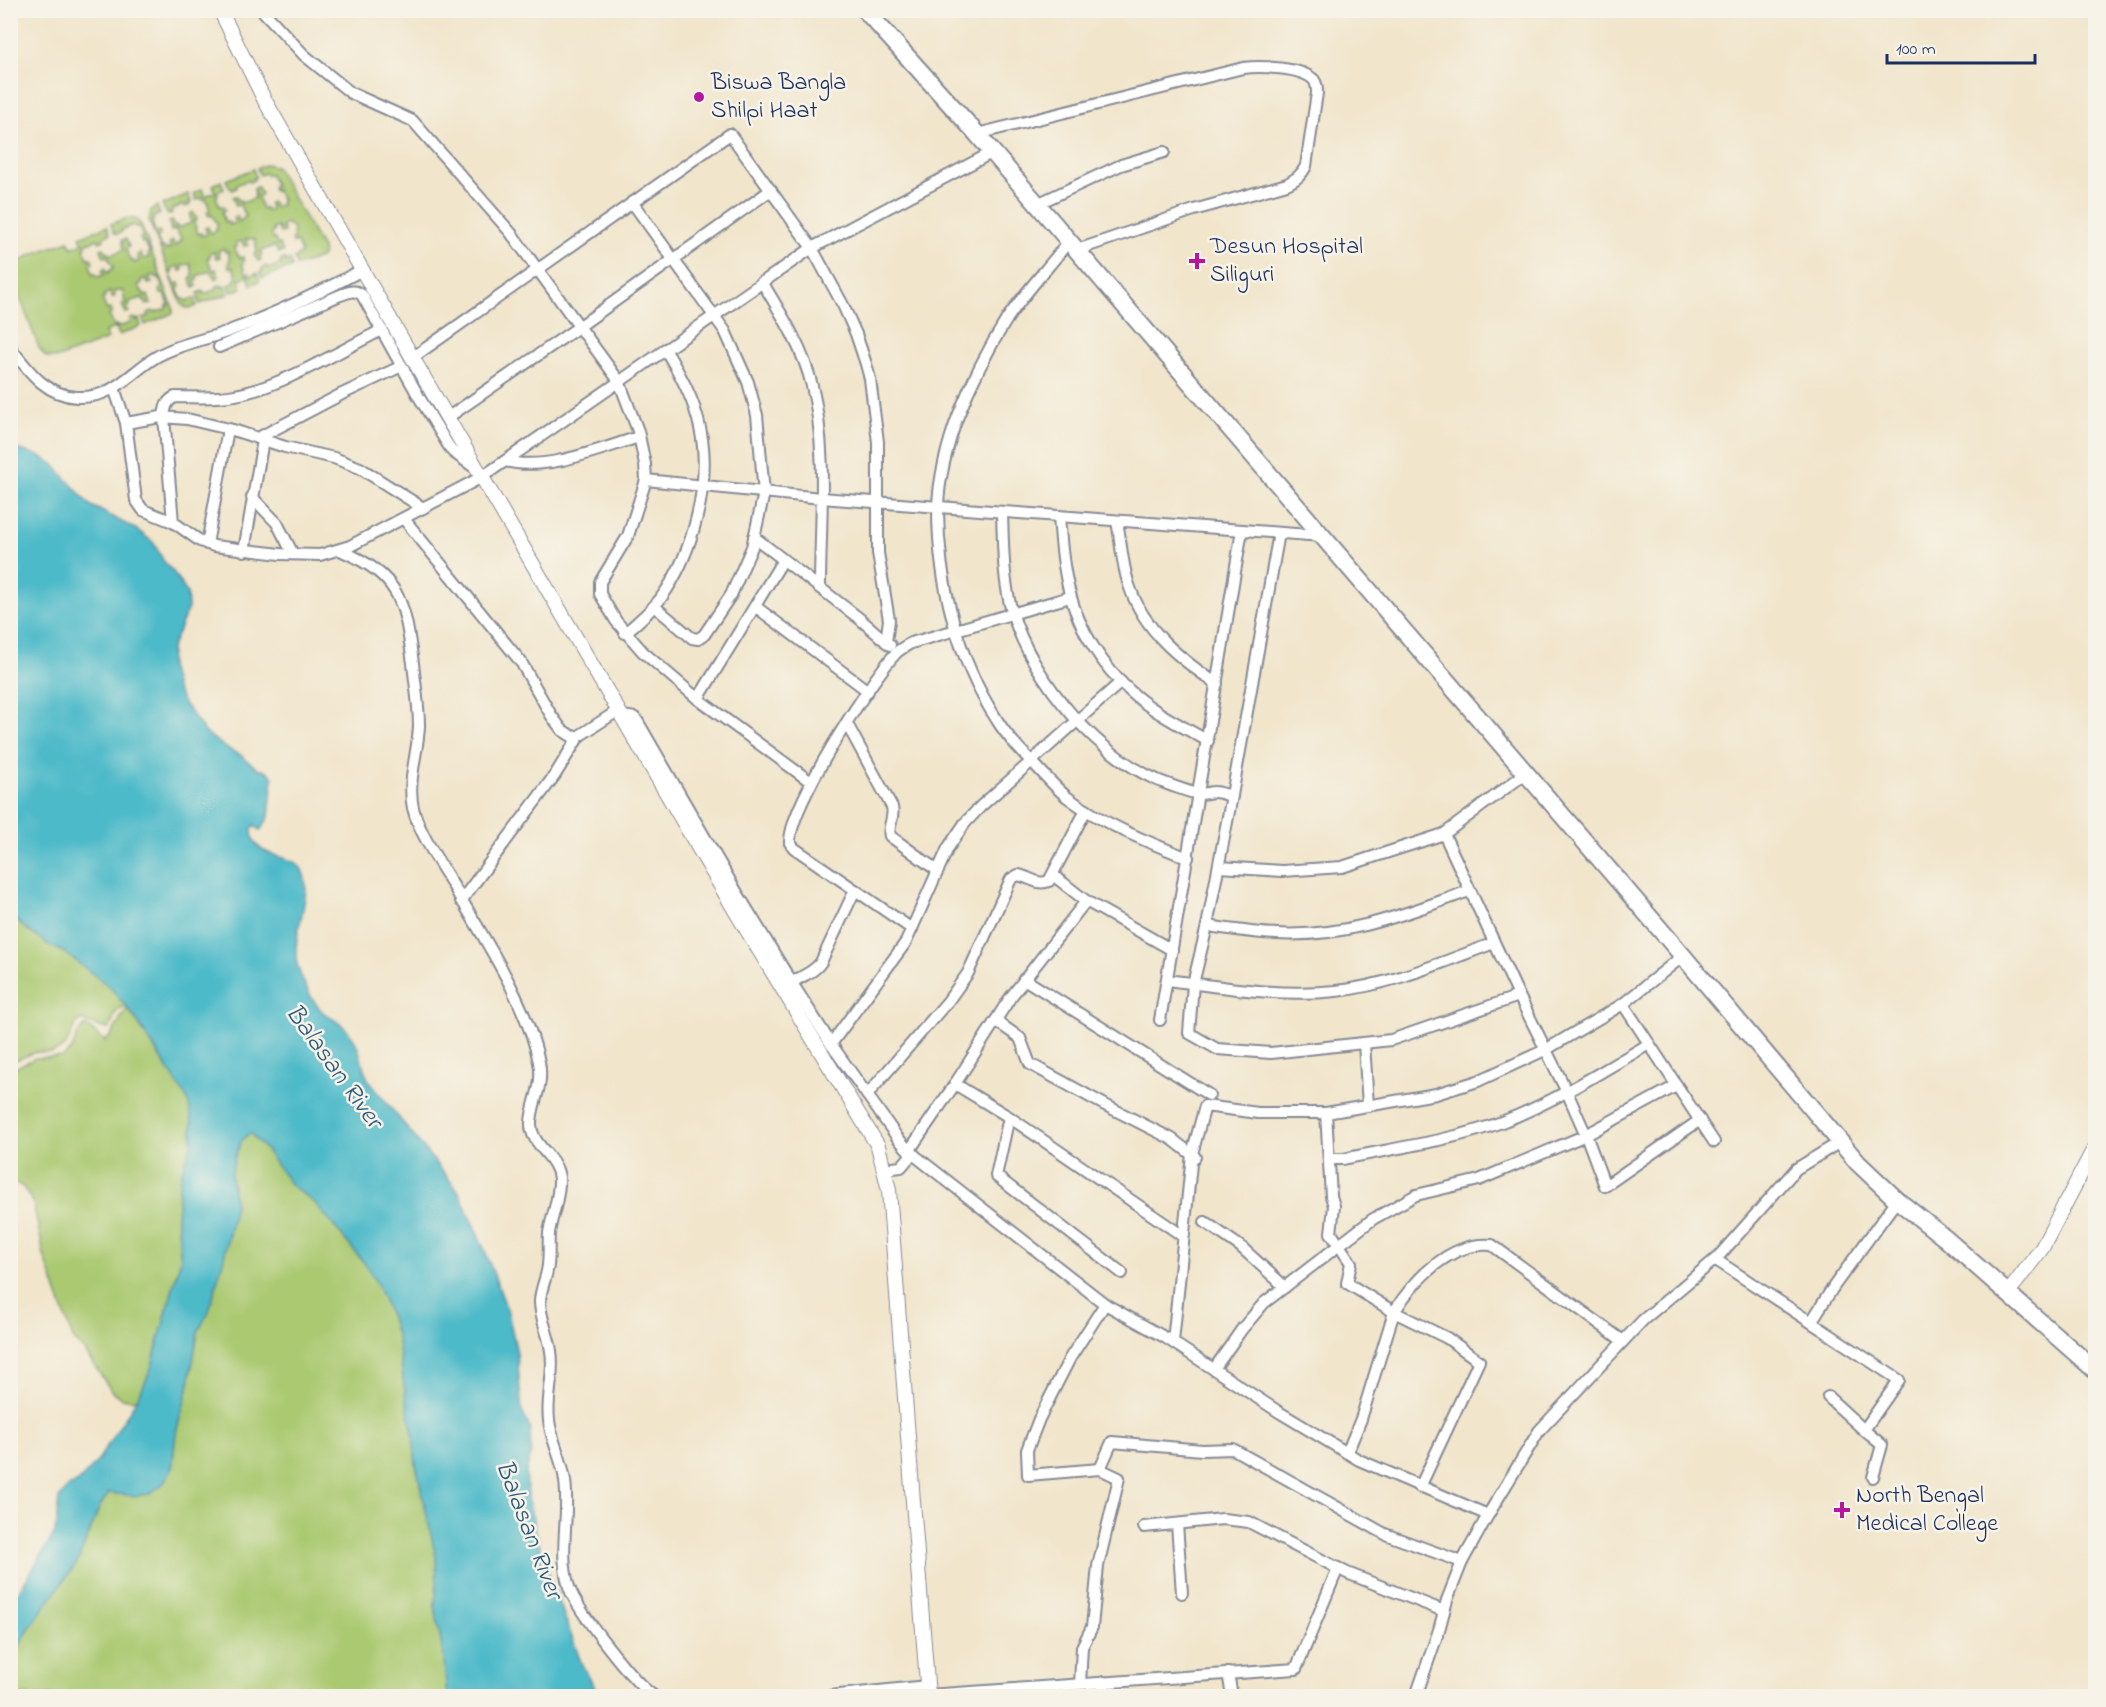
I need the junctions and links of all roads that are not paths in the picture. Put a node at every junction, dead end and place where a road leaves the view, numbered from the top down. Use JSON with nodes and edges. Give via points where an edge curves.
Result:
{"nodes":[{"id":1,"x":220,"y":10,"type":"edge"},
{"id":2,"x":262,"y":10,"type":"edge"},
{"id":3,"x":865,"y":10,"type":"edge"},
{"id":4,"x":977,"y":134,"type":"junction"},
{"id":5,"x":993,"y":152,"type":"junction"},
{"id":6,"x":1164,"y":152,"type":"dead end"},
{"id":7,"x":771,"y":190,"type":"junction"},
{"id":8,"x":632,"y":202,"type":"junction"},
{"id":9,"x":1037,"y":204,"type":"junction"},
{"id":10,"x":1073,"y":246,"type":"junction"},
{"id":11,"x":812,"y":248,"type":"junction"},
{"id":12,"x":674,"y":260,"type":"junction"},
{"id":13,"x":539,"y":269,"type":"junction"},
{"id":14,"x":362,"y":270,"type":"junction"},
{"id":15,"x":762,"y":282,"type":"junction"},
{"id":16,"x":714,"y":315,"type":"junction"},
{"id":17,"x":580,"y":326,"type":"junction"},
{"id":18,"x":382,"y":330,"type":"junction"},
{"id":19,"x":10,"y":347,"type":"edge"},
{"id":20,"x":219,"y":347,"type":"dead end"},
{"id":21,"x":665,"y":349,"type":"junction"},
{"id":22,"x":407,"y":362,"type":"junction"},
{"id":23,"x":619,"y":381,"type":"junction"},
{"id":24,"x":114,"y":388,"type":"junction"},
{"id":25,"x":164,"y":417,"type":"junction"},
{"id":26,"x":447,"y":418,"type":"junction"},
{"id":27,"x":126,"y":423,"type":"junction"},
{"id":28,"x":228,"y":429,"type":"junction"},
{"id":29,"x":639,"y":437,"type":"junction"},
{"id":30,"x":260,"y":439,"type":"junction"},
{"id":31,"x":505,"y":461,"type":"junction"},
{"id":32,"x":479,"y":473,"type":"junction"},
{"id":33,"x":646,"y":480,"type":"junction"},
{"id":34,"x":703,"y":486,"type":"junction"},
{"id":35,"x":764,"y":492,"type":"junction"},
{"id":36,"x":252,"y":496,"type":"junction"},
{"id":37,"x":821,"y":498,"type":"junction"},
{"id":38,"x":879,"y":502,"type":"junction"},
{"id":39,"x":938,"y":507,"type":"junction"},
{"id":40,"x":423,"y":508,"type":"junction"},
{"id":41,"x":1002,"y":512,"type":"junction"},
{"id":42,"x":1059,"y":516,"type":"junction"},
{"id":43,"x":404,"y":519,"type":"junction"},
{"id":44,"x":1117,"y":521,"type":"junction"},
{"id":45,"x":173,"y":522,"type":"junction"},
{"id":46,"x":1242,"y":530,"type":"junction"},
{"id":47,"x":1279,"y":533,"type":"junction"},
{"id":48,"x":1323,"y":536,"type":"junction"},
{"id":49,"x":754,"y":537,"type":"junction"},
{"id":50,"x":207,"y":544,"type":"junction"},
{"id":51,"x":340,"y":550,"type":"junction"},
{"id":52,"x":244,"y":551,"type":"junction"},
{"id":53,"x":293,"y":554,"type":"junction"},
{"id":54,"x":783,"y":560,"type":"junction"},
{"id":55,"x":820,"y":588,"type":"junction"},
{"id":56,"x":1070,"y":597,"type":"junction"},
{"id":57,"x":654,"y":606,"type":"junction"},
{"id":58,"x":756,"y":607,"type":"junction"},
{"id":59,"x":1012,"y":612,"type":"junction"},
{"id":60,"x":956,"y":629,"type":"junction"},
{"id":61,"x":625,"y":633,"type":"junction"},
{"id":62,"x":886,"y":642,"type":"junction"},
{"id":63,"x":897,"y":652,"type":"junction"},
{"id":64,"x":1121,"y":682,"type":"junction"},
{"id":65,"x":1217,"y":684,"type":"junction"},
{"id":66,"x":868,"y":691,"type":"junction"},
{"id":67,"x":698,"y":699,"type":"junction"},
{"id":68,"x":620,"y":713,"type":"junction"},
{"id":69,"x":1077,"y":722,"type":"junction"},
{"id":70,"x":847,"y":724,"type":"junction"},
{"id":71,"x":579,"y":736,"type":"junction"},
{"id":72,"x":1208,"y":741,"type":"junction"},
{"id":73,"x":1031,"y":761,"type":"junction"},
{"id":74,"x":1526,"y":773,"type":"junction"},
{"id":75,"x":810,"y":782,"type":"junction"},
{"id":76,"x":1199,"y":794,"type":"junction"},
{"id":77,"x":1232,"y":796,"type":"junction"},
{"id":78,"x":1086,"y":810,"type":"junction"},
{"id":79,"x":1444,"y":834,"type":"junction"},
{"id":80,"x":1188,"y":858,"type":"junction"},
{"id":81,"x":1219,"y":867,"type":"junction"},
{"id":82,"x":938,"y":872,"type":"junction"},
{"id":83,"x":1053,"y":875,"type":"junction"},
{"id":84,"x":855,"y":890,"type":"junction"},
{"id":85,"x":1469,"y":891,"type":"junction"},
{"id":86,"x":461,"y":901,"type":"junction"},
{"id":87,"x":1086,"y":901,"type":"junction"},
{"id":88,"x":1207,"y":926,"type":"junction"},
{"id":89,"x":912,"y":929,"type":"junction"},
{"id":90,"x":1494,"y":943,"type":"junction"},
{"id":91,"x":1172,"y":950,"type":"junction"},
{"id":92,"x":1683,"y":956,"type":"junction"},
{"id":93,"x":1024,"y":979,"type":"junction"},
{"id":94,"x":1167,"y":980,"type":"junction"},
{"id":95,"x":792,"y":983,"type":"junction"},
{"id":96,"x":1193,"y":984,"type":"junction"},
{"id":97,"x":1519,"y":996,"type":"junction"},
{"id":98,"x":1623,"y":1004,"type":"junction"},
{"id":99,"x":1160,"y":1020,"type":"dead end"},
{"id":100,"x":996,"y":1021,"type":"junction"},
{"id":101,"x":1364,"y":1043,"type":"junction"},
{"id":102,"x":831,"y":1044,"type":"junction"},
{"id":103,"x":1649,"y":1044,"type":"junction"},
{"id":104,"x":1547,"y":1049,"type":"junction"},
{"id":105,"x":955,"y":1084,"type":"junction"},
{"id":106,"x":1676,"y":1086,"type":"junction"},
{"id":107,"x":1567,"y":1092,"type":"junction"},
{"id":108,"x":867,"y":1095,"type":"junction"},
{"id":109,"x":1209,"y":1095,"type":"dead end"},
{"id":110,"x":1368,"y":1106,"type":"junction"},
{"id":111,"x":1326,"y":1113,"type":"junction"},
{"id":112,"x":1009,"y":1117,"type":"junction"},
{"id":113,"x":1700,"y":1120,"type":"junction"},
{"id":114,"x":1586,"y":1135,"type":"junction"},
{"id":115,"x":1714,"y":1142,"type":"dead end"},
{"id":116,"x":1840,"y":1142,"type":"junction"},
{"id":117,"x":2096,"y":1145,"type":"edge"},
{"id":118,"x":911,"y":1152,"type":"junction"},
{"id":119,"x":1195,"y":1156,"type":"junction"},
{"id":120,"x":1330,"y":1159,"type":"junction"},
{"id":121,"x":884,"y":1169,"type":"junction"},
{"id":122,"x":1897,"y":1200,"type":"junction"},
{"id":123,"x":1205,"y":1222,"type":"dead end"},
{"id":124,"x":1183,"y":1236,"type":"junction"},
{"id":125,"x":1338,"y":1245,"type":"junction"},
{"id":126,"x":1716,"y":1260,"type":"junction"},
{"id":127,"x":1122,"y":1273,"type":"dead end"},
{"id":128,"x":1285,"y":1287,"type":"junction"},
{"id":129,"x":2008,"y":1293,"type":"junction"},
{"id":130,"x":1105,"y":1304,"type":"junction"},
{"id":131,"x":1394,"y":1312,"type":"junction"},
{"id":132,"x":1811,"y":1322,"type":"junction"},
{"id":133,"x":1623,"y":1341,"type":"junction"},
{"id":134,"x":1173,"y":1342,"type":"junction"},
{"id":135,"x":1214,"y":1369,"type":"junction"},
{"id":136,"x":2096,"y":1371,"type":"edge"},
{"id":137,"x":1828,"y":1397,"type":"dead end"},
{"id":138,"x":1864,"y":1430,"type":"junction"},
{"id":139,"x":1347,"y":1453,"type":"junction"},
{"id":140,"x":1100,"y":1469,"type":"junction"},
{"id":141,"x":1873,"y":1477,"type":"dead end"},
{"id":142,"x":1420,"y":1487,"type":"junction"},
{"id":143,"x":1488,"y":1515,"type":"junction"},
{"id":144,"x":1177,"y":1524,"type":"junction"},
{"id":145,"x":1144,"y":1527,"type":"dead end"},
{"id":146,"x":1462,"y":1562,"type":"junction"},
{"id":147,"x":1338,"y":1568,"type":"junction"},
{"id":148,"x":1182,"y":1593,"type":"dead end"},
{"id":149,"x":1444,"y":1611,"type":"junction"},
{"id":150,"x":1228,"y":1674,"type":"junction"},
{"id":151,"x":1104,"y":1682,"type":"junction"},
{"id":152,"x":1080,"y":1684,"type":"junction"},
{"id":153,"x":933,"y":1694,"type":"edge"},
{"id":154,"x":654,"y":1696,"type":"edge"},
{"id":155,"x":830,"y":1696,"type":"edge"},
{"id":156,"x":1102,"y":1696,"type":"edge"},
{"id":157,"x":1232,"y":1696,"type":"edge"},
{"id":158,"x":1416,"y":1696,"type":"edge"}],
"edges":[{"from":1,"to":14,"type":"street","via":[[264,99]]},
{"from":2,"to":13,"type":"street","via":[[304,55],[351,93],[413,121]]},
{"from":3,"to":4,"type":"main road"},
{"from":4,"to":5,"type":"main road"},
{"from":4,"to":10,"type":"street","via":[[1243,68],[1271,67],[1306,74],[1317,84],[1306,166],[1295,180]]},
{"from":5,"to":9,"type":"main road"},
{"from":5,"to":11,"type":"street"},
{"from":6,"to":9,"type":"street","via":[[1121,165]]},
{"from":7,"to":8,"type":"street","via":[[730,134]]},
{"from":7,"to":11,"type":"street"},
{"from":7,"to":12,"type":"street"},
{"from":8,"to":12,"type":"street"},
{"from":8,"to":13,"type":"street"},
{"from":9,"to":10,"type":"main road"},
{"from":10,"to":39,"type":"street","via":[[1008,318],[985,358],[958,416]]},
{"from":10,"to":48,"type":"main road"},
{"from":11,"to":15,"type":"street"},
{"from":11,"to":38,"type":"street","via":[[851,324],[870,378],[878,442]]},
{"from":12,"to":16,"type":"street"},
{"from":12,"to":17,"type":"street"},
{"from":13,"to":17,"type":"street"},
{"from":13,"to":22,"type":"street"},
{"from":14,"to":22,"type":"street"},
{"from":14,"to":24,"type":"street","via":[[298,303],[159,355]]},
{"from":15,"to":16,"type":"street"},
{"from":15,"to":37,"type":"street","via":[[794,339],[812,387],[819,432]]},
{"from":16,"to":21,"type":"street"},
{"from":16,"to":35,"type":"street","via":[[732,344],[754,400]]},
{"from":17,"to":23,"type":"street"},
{"from":17,"to":26,"type":"street"},
{"from":18,"to":20,"type":"street","via":[[362,296],[352,291]]},
{"from":18,"to":22,"type":"street"},
{"from":18,"to":25,"type":"street","via":[[251,391],[226,396],[175,397],[165,408]]},
{"from":19,"to":24,"type":"street","via":[[36,379],[53,392],[94,397]]},
{"from":21,"to":23,"type":"street"},
{"from":21,"to":34,"type":"street","via":[[682,377],[698,420]]},
{"from":22,"to":26,"type":"street"},
{"from":22,"to":30,"type":"street"},
{"from":22,"to":32,"type":"street","via":[[448,446]]},
{"from":23,"to":29,"type":"street"},
{"from":23,"to":31,"type":"street"},
{"from":24,"to":27,"type":"street"},
{"from":25,"to":27,"type":"street"},
{"from":25,"to":28,"type":"street"},
{"from":25,"to":45,"type":"street"},
{"from":26,"to":32,"type":"street"},
{"from":27,"to":45,"type":"street","via":[[138,505]]},
{"from":28,"to":30,"type":"street"},
{"from":28,"to":50,"type":"street"},
{"from":29,"to":31,"type":"street","via":[[540,464]]},
{"from":29,"to":33,"type":"street"},
{"from":30,"to":36,"type":"street"},
{"from":30,"to":40,"type":"street","via":[[360,468]]},
{"from":31,"to":32,"type":"street"},
{"from":32,"to":40,"type":"street"},
{"from":32,"to":68,"type":"street"},
{"from":33,"to":34,"type":"street"},
{"from":33,"to":61,"type":"street","via":[[628,536],[600,582],[600,594]]},
{"from":34,"to":35,"type":"street"},
{"from":34,"to":57,"type":"street","via":[[682,563]]},
{"from":35,"to":37,"type":"street"},
{"from":35,"to":49,"type":"street"},
{"from":36,"to":52,"type":"street"},
{"from":36,"to":53,"type":"street","via":[[276,523]]},
{"from":37,"to":38,"type":"street"},
{"from":37,"to":55,"type":"street"},
{"from":38,"to":39,"type":"street"},
{"from":38,"to":62,"type":"street","via":[[878,553],[889,620]]},
{"from":39,"to":41,"type":"street"},
{"from":39,"to":60,"type":"street","via":[[940,548]]},
{"from":40,"to":43,"type":"street"},
{"from":41,"to":42,"type":"street"},
{"from":41,"to":59,"type":"street"},
{"from":42,"to":44,"type":"street"},
{"from":42,"to":56,"type":"street"},
{"from":43,"to":51,"type":"street"},
{"from":43,"to":71,"type":"street","via":[[521,662],[562,730],[569,736]]},
{"from":44,"to":46,"type":"street"},
{"from":44,"to":65,"type":"street","via":[[1129,585],[1148,623],[1169,648]]},
{"from":45,"to":50,"type":"street"},
{"from":46,"to":47,"type":"street"},
{"from":46,"to":65,"type":"street"},
{"from":47,"to":48,"type":"street"},
{"from":47,"to":77,"type":"street"},
{"from":48,"to":74,"type":"main road"},
{"from":49,"to":54,"type":"street"},
{"from":49,"to":57,"type":"street","via":[[735,586],[704,635],[692,638]]},
{"from":50,"to":52,"type":"street"},
{"from":51,"to":53,"type":"street","via":[[320,555]]},
{"from":51,"to":86,"type":"street","via":[[374,568],[404,607],[419,728],[412,805]]},
{"from":52,"to":53,"type":"street"},
{"from":54,"to":55,"type":"street"},
{"from":54,"to":58,"type":"street"},
{"from":55,"to":62,"type":"street"},
{"from":56,"to":59,"type":"street"},
{"from":56,"to":64,"type":"street","via":[[1096,649]]},
{"from":57,"to":61,"type":"street"},
{"from":58,"to":66,"type":"street"},
{"from":58,"to":67,"type":"street"},
{"from":59,"to":60,"type":"street"},
{"from":59,"to":69,"type":"street","via":[[1042,674]]},
{"from":60,"to":63,"type":"street","via":[[911,643]]},
{"from":60,"to":73,"type":"street","via":[[987,705]]},
{"from":61,"to":67,"type":"street"},
{"from":62,"to":63,"type":"street"},
{"from":63,"to":66,"type":"street"},
{"from":64,"to":69,"type":"street"},
{"from":64,"to":72,"type":"street","via":[[1157,712]]},
{"from":65,"to":72,"type":"street"},
{"from":66,"to":70,"type":"street"},
{"from":67,"to":75,"type":"street"},
{"from":68,"to":71,"type":"street"},
{"from":68,"to":95,"type":"street","via":[[638,722]]},
{"from":68,"to":121,"type":"street","via":[[878,1146]]},
{"from":69,"to":73,"type":"street"},
{"from":69,"to":76,"type":"street","via":[[1132,766],[1169,785]]},
{"from":70,"to":75,"type":"street"},
{"from":70,"to":82,"type":"street","via":[[892,807],[890,836]]},
{"from":71,"to":86,"type":"street","via":[[555,775]]},
{"from":72,"to":76,"type":"street"},
{"from":73,"to":78,"type":"street","via":[[1059,790]]},
{"from":73,"to":82,"type":"street","via":[[965,823]]},
{"from":74,"to":79,"type":"street"},
{"from":74,"to":92,"type":"main road"},
{"from":75,"to":84,"type":"street","via":[[790,843]]},
{"from":76,"to":77,"type":"street"},
{"from":76,"to":80,"type":"street"},
{"from":77,"to":81,"type":"street"},
{"from":78,"to":80,"type":"street","via":[[1120,830]]},
{"from":78,"to":83,"type":"street"},
{"from":79,"to":81,"type":"street","via":[[1342,867],[1282,871]]},
{"from":79,"to":85,"type":"street"},
{"from":80,"to":91,"type":"street"},
{"from":81,"to":88,"type":"street"},
{"from":82,"to":89,"type":"street"},
{"from":83,"to":87,"type":"street"},
{"from":83,"to":108,"type":"street","via":[[1043,884],[1018,875],[1011,879],[961,982]]},
{"from":84,"to":89,"type":"street"},
{"from":84,"to":95,"type":"street","via":[[821,962],[814,971]]},
{"from":85,"to":88,"type":"street","via":[[1388,921],[1330,932],[1276,934]]},
{"from":85,"to":90,"type":"street"},
{"from":86,"to":154,"type":"street","via":[[506,978],[532,1040],[541,1073],[530,1127],[558,1171],[559,1198],[540,1301],[552,1354],[549,1421],[566,1481],[564,1546],[569,1587],[598,1633],[639,1684]]},
{"from":87,"to":91,"type":"street"},
{"from":87,"to":93,"type":"street"},
{"from":88,"to":96,"type":"street"},
{"from":89,"to":102,"type":"street"},
{"from":90,"to":96,"type":"street","via":[[1399,978],[1336,991],[1263,993]]},
{"from":90,"to":97,"type":"street"},
{"from":91,"to":94,"type":"street"},
{"from":92,"to":98,"type":"street"},
{"from":92,"to":116,"type":"main road"},
{"from":93,"to":100,"type":"street"},
{"from":93,"to":109,"type":"street"},
{"from":94,"to":96,"type":"street"},
{"from":94,"to":99,"type":"street"},
{"from":95,"to":102,"type":"street"},
{"from":96,"to":101,"type":"street","via":[[1189,1034],[1217,1050],[1271,1053]]},
{"from":97,"to":101,"type":"street","via":[[1391,1040]]},
{"from":97,"to":104,"type":"street"},
{"from":98,"to":103,"type":"street"},
{"from":98,"to":104,"type":"street"},
{"from":100,"to":105,"type":"street"},
{"from":100,"to":119,"type":"street","via":[[1020,1038],[1030,1064],[1172,1139]]},
{"from":101,"to":110,"type":"street"},
{"from":102,"to":108,"type":"street"},
{"from":103,"to":106,"type":"street"},
{"from":103,"to":107,"type":"street"},
{"from":104,"to":107,"type":"street"},
{"from":104,"to":110,"type":"street","via":[[1478,1081],[1436,1094]]},
{"from":105,"to":112,"type":"street"},
{"from":105,"to":118,"type":"street"},
{"from":106,"to":113,"type":"street"},
{"from":106,"to":114,"type":"street"},
{"from":107,"to":114,"type":"street"},
{"from":107,"to":120,"type":"street","via":[[1501,1122],[1462,1134]]},
{"from":108,"to":118,"type":"street"},
{"from":110,"to":111,"type":"street"},
{"from":111,"to":119,"type":"street","via":[[1258,1113],[1205,1106]]},
{"from":111,"to":120,"type":"street"},
{"from":112,"to":124,"type":"street"},
{"from":112,"to":127,"type":"street","via":[[996,1176]]},
{"from":113,"to":114,"type":"street","via":[[1605,1186]]},
{"from":113,"to":115,"type":"street"},
{"from":114,"to":125,"type":"street","via":[[1479,1180],[1416,1195],[1373,1219]]},
{"from":116,"to":122,"type":"main road"},
{"from":116,"to":126,"type":"street","via":[[1796,1169]]},
{"from":117,"to":129,"type":"street","via":[[2042,1248]]},
{"from":118,"to":121,"type":"street","via":[[901,1167]]},
{"from":118,"to":130,"type":"street"},
{"from":119,"to":124,"type":"street"},
{"from":120,"to":125,"type":"street","via":[[1334,1206],[1331,1233]]},
{"from":121,"to":153,"type":"street","via":[[889,1190]]},
{"from":122,"to":129,"type":"main road"},
{"from":122,"to":132,"type":"street"},
{"from":123,"to":128,"type":"street"},
{"from":124,"to":134,"type":"street"},
{"from":125,"to":128,"type":"street"},
{"from":125,"to":131,"type":"street","via":[[1351,1263],[1347,1283]]},
{"from":126,"to":132,"type":"street"},
{"from":126,"to":133,"type":"street"},
{"from":128,"to":135,"type":"street","via":[[1264,1303]]},
{"from":129,"to":136,"type":"main road"},
{"from":130,"to":134,"type":"street"},
{"from":130,"to":140,"type":"street","via":[[1070,1358],[1027,1450],[1028,1475]]},
{"from":131,"to":133,"type":"street","via":[[1424,1274],[1446,1258],[1462,1248],[1492,1245]]},
{"from":131,"to":139,"type":"street"},
{"from":131,"to":142,"type":"street","via":[[1448,1338],[1479,1360]]},
{"from":132,"to":138,"type":"street","via":[[1899,1380]]},
{"from":133,"to":143,"type":"street","via":[[1539,1431]]},
{"from":134,"to":135,"type":"street"},
{"from":135,"to":139,"type":"street"},
{"from":137,"to":138,"type":"street"},
{"from":138,"to":141,"type":"street","via":[[1882,1445]]},
{"from":139,"to":142,"type":"street"},
{"from":140,"to":146,"type":"street","via":[[1112,1442],[1233,1449],[1385,1534]]},
{"from":140,"to":152,"type":"street","via":[[1119,1478],[1098,1566],[1092,1627],[1082,1647]]},
{"from":142,"to":143,"type":"street"},
{"from":143,"to":146,"type":"street"},
{"from":144,"to":145,"type":"street"},
{"from":144,"to":147,"type":"street","via":[[1222,1519],[1249,1522]]},
{"from":144,"to":148,"type":"street"},
{"from":146,"to":149,"type":"street"},
{"from":147,"to":149,"type":"street"},
{"from":147,"to":150,"type":"street","via":[[1296,1669]]},
{"from":149,"to":158,"type":"street"},
{"from":150,"to":151,"type":"street"},
{"from":150,"to":157,"type":"street"},
{"from":151,"to":152,"type":"street"},
{"from":151,"to":156,"type":"street"},
{"from":152,"to":153,"type":"street"},
{"from":153,"to":155,"type":"street"}]}
